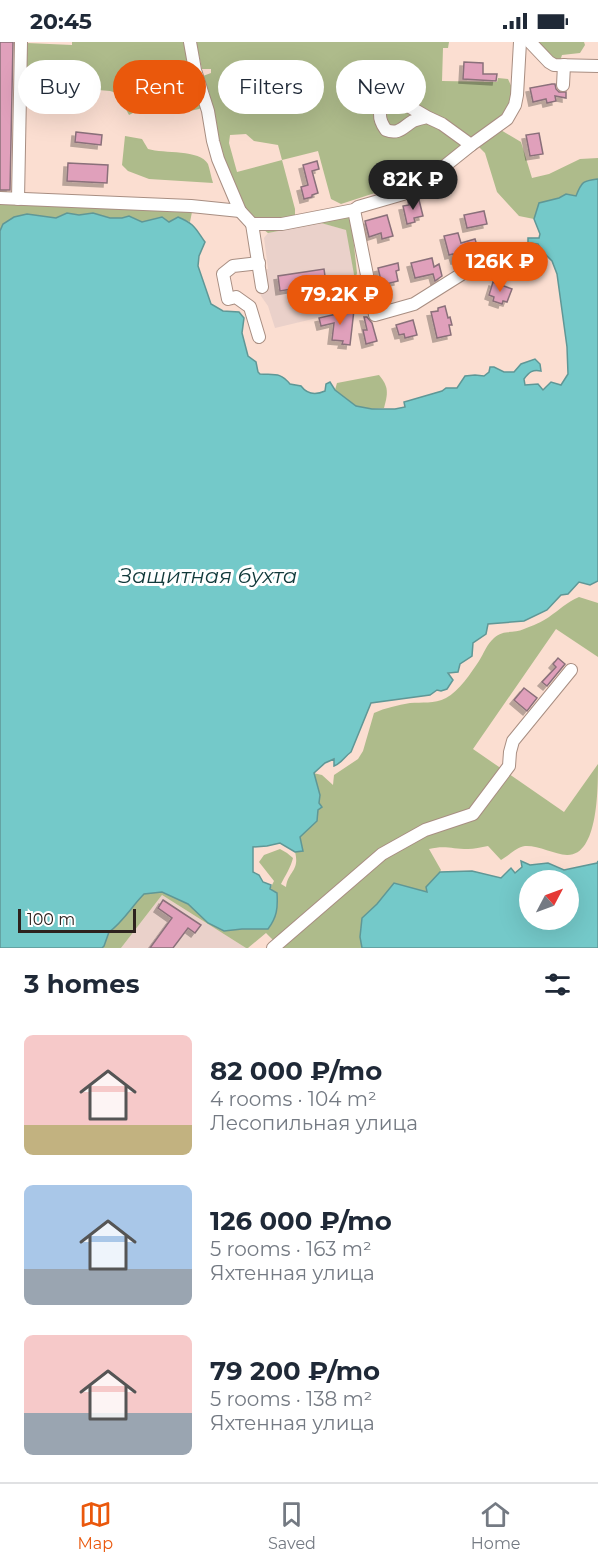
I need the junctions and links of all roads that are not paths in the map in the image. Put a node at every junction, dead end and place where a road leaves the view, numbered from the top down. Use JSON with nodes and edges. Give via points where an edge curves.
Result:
{"nodes":[{"id":1,"x":21,"y":42,"type":"edge"},
{"id":2,"x":190,"y":42,"type":"edge"},
{"id":3,"x":520,"y":42,"type":"edge"},
{"id":4,"x":530,"y":42,"type":"edge"},
{"id":5,"x":564,"y":66,"type":"junction"},
{"id":6,"x":598,"y":66,"type":"edge"},
{"id":7,"x":563,"y":85,"type":"dead end"},
{"id":8,"x":428,"y":117,"type":"dead end"},
{"id":9,"x":471,"y":145,"type":"junction"},
{"id":10,"x":0,"y":198,"type":"edge"},
{"id":11,"x":18,"y":198,"type":"junction"},
{"id":12,"x":354,"y":210,"type":"junction"},
{"id":13,"x":240,"y":211,"type":"junction"},
{"id":14,"x":252,"y":224,"type":"junction"},
{"id":15,"x":500,"y":250,"type":"dead end"},
{"id":16,"x":259,"y":263,"type":"junction"},
{"id":17,"x":262,"y":287,"type":"dead end"},
{"id":18,"x":260,"y":337,"type":"dead end"},
{"id":19,"x":571,"y":670,"type":"dead end"},
{"id":20,"x":273,"y":948,"type":"edge"}],
"edges":[{"from":1,"to":11,"type":"street"},
{"from":2,"to":13,"type":"street","via":[[218,159]]},
{"from":3,"to":9,"type":"street","via":[[515,105],[507,119]]},
{"from":4,"to":5,"type":"street","via":[[549,62]]},
{"from":5,"to":6,"type":"street"},
{"from":5,"to":7,"type":"street"},
{"from":8,"to":9,"type":"street"},
{"from":9,"to":12,"type":"street","via":[[421,185]]},
{"from":10,"to":11,"type":"street"},
{"from":11,"to":13,"type":"street"},
{"from":12,"to":14,"type":"street","via":[[282,224]]},
{"from":12,"to":15,"type":"street","via":[[375,315],[414,304]]},
{"from":13,"to":14,"type":"street"},
{"from":14,"to":16,"type":"street"},
{"from":16,"to":17,"type":"street"},
{"from":16,"to":18,"type":"street","via":[[233,266],[223,274],[228,298],[236,297],[249,308]]},
{"from":19,"to":20,"type":"street","via":[[513,741],[509,766],[473,814],[425,830],[382,854]]}]}
